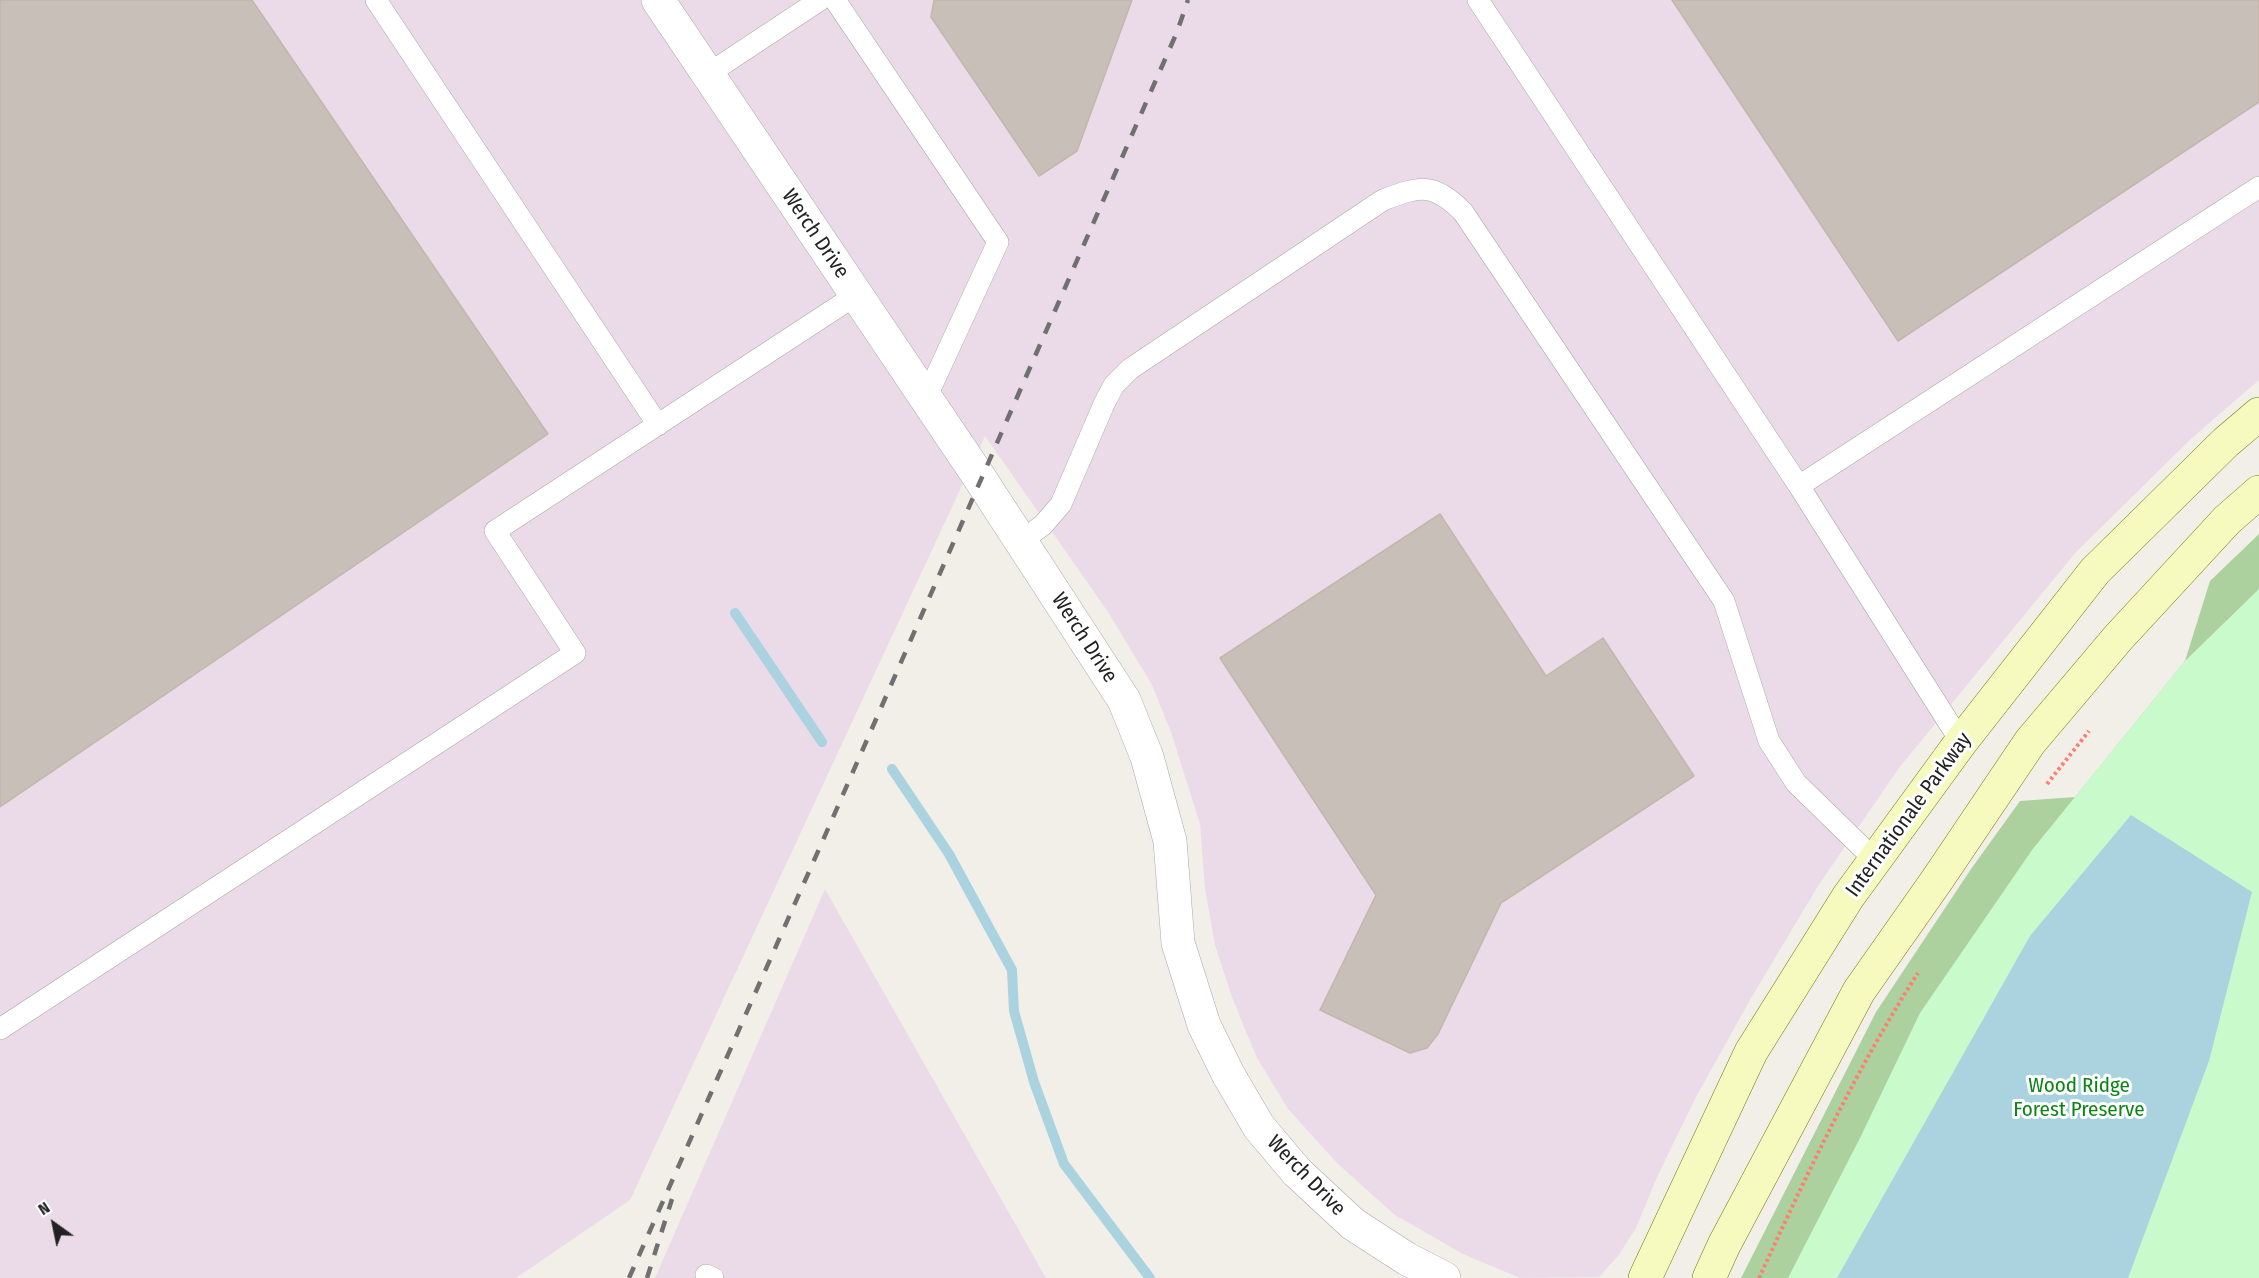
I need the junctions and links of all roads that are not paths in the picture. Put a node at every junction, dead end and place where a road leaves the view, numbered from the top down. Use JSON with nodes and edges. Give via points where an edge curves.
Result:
{"nodes":[{"id":1,"x":376,"y":0,"type":"edge"},
{"id":2,"x":658,"y":0,"type":"edge"},
{"id":3,"x":820,"y":0,"type":"edge"},
{"id":4,"x":835,"y":0,"type":"edge"},
{"id":5,"x":1478,"y":0,"type":"edge"},
{"id":6,"x":708,"y":74,"type":"junction"},
{"id":7,"x":2259,"y":188,"type":"edge"},
{"id":8,"x":856,"y":295,"type":"junction"},
{"id":9,"x":926,"y":398,"type":"junction"},
{"id":10,"x":2259,"y":414,"type":"edge"},
{"id":11,"x":658,"y":424,"type":"junction"},
{"id":12,"x":1799,"y":486,"type":"junction"},
{"id":13,"x":2259,"y":492,"type":"edge"},
{"id":14,"x":1021,"y":541,"type":"junction"},
{"id":15,"x":1962,"y":742,"type":"junction"},
{"id":16,"x":1875,"y":860,"type":"junction"},
{"id":17,"x":0,"y":1029,"type":"edge"},
{"id":18,"x":1444,"y":1278,"type":"edge"},
{"id":19,"x":1645,"y":1278,"type":"edge"},
{"id":20,"x":1709,"y":1278,"type":"edge"}],
"edges":[{"from":1,"to":11,"type":"lane"},
{"from":2,"to":6,"type":"street","name":"Werch Drive"},
{"from":3,"to":6,"type":"lane"},
{"from":4,"to":9,"type":"lane","via":[[998,242]]},
{"from":5,"to":12,"type":"lane"},
{"from":6,"to":8,"type":"street","name":"Werch Drive"},
{"from":7,"to":12,"type":"lane"},
{"from":8,"to":9,"type":"street","name":"Werch Drive"},
{"from":8,"to":11,"type":"lane"},
{"from":9,"to":14,"type":"street","name":"Werch Drive"},
{"from":10,"to":15,"type":"street","name":"Internationale Parkway","via":[[2226,441],[2095,571]]},
{"from":11,"to":17,"type":"lane","via":[[495,531],[575,653]]},
{"from":12,"to":15,"type":"lane"},
{"from":13,"to":20,"type":"street","via":[[2227,520],[2118,638],[2030,742],[1859,991]]},
{"from":14,"to":16,"type":"lane","via":[[1060,504],[1104,404],[1114,385],[1130,369],[1383,200],[1409,190],[1430,189],[1447,196],[1463,212],[1724,601],[1769,741],[1796,783]]},
{"from":14,"to":18,"type":"street","name":"Werch Drive","via":[[1124,699],[1147,757],[1170,841],[1178,944],[1204,1025],[1228,1074],[1259,1126],[1297,1172],[1353,1224]]},
{"from":15,"to":16,"type":"street","name":"Internationale Parkway"},
{"from":16,"to":19,"type":"street","name":"Internationale Parkway","via":[[1751,1052]]}]}
